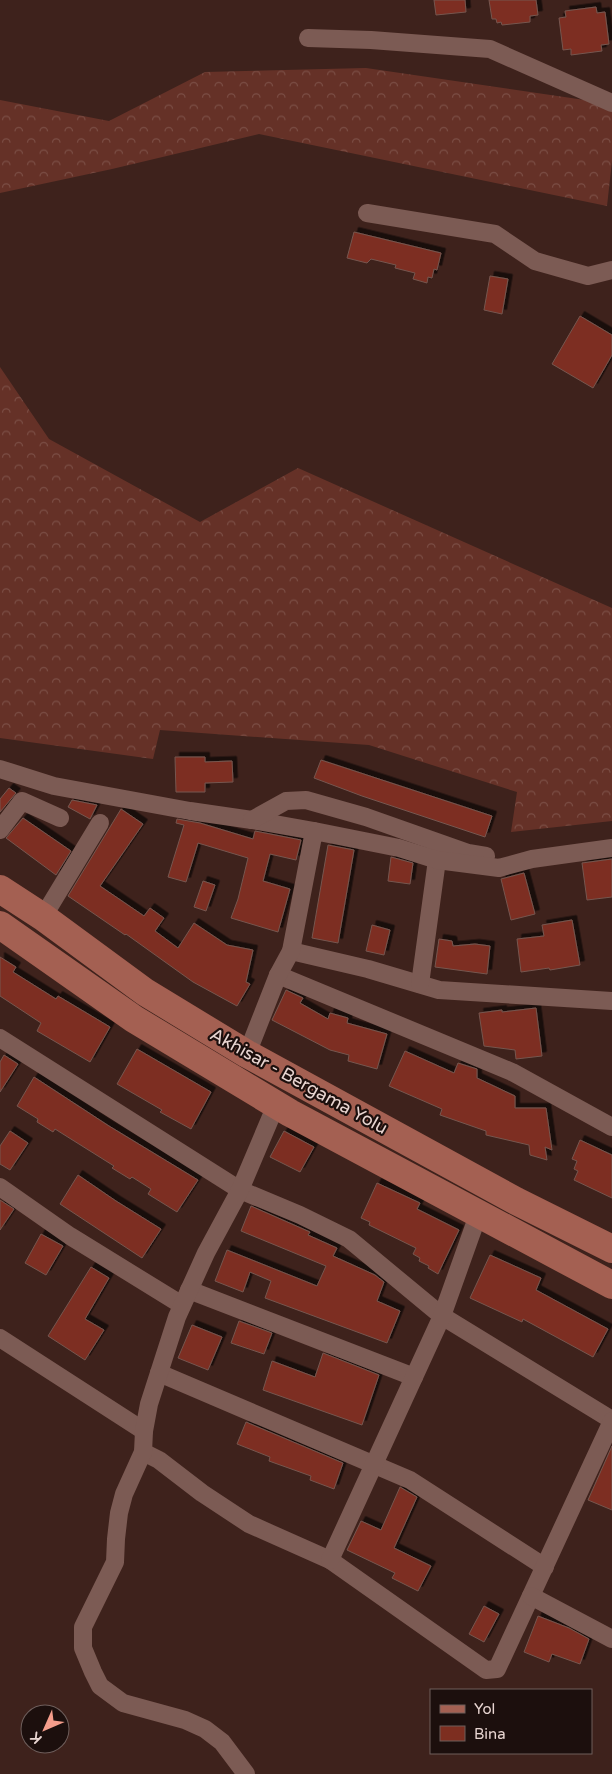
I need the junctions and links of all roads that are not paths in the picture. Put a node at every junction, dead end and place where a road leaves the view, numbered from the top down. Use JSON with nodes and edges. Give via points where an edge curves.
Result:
{"nodes":[{"id":1,"x":308,"y":38,"type":"dead end"},
{"id":2,"x":612,"y":103,"type":"edge"},
{"id":3,"x":367,"y":213,"type":"dead end"},
{"id":4,"x":612,"y":270,"type":"edge"},
{"id":5,"x":0,"y":768,"type":"edge"},
{"id":6,"x":60,"y":818,"type":"dead end"},
{"id":7,"x":252,"y":820,"type":"junction"},
{"id":8,"x":100,"y":824,"type":"dead end"},
{"id":9,"x":0,"y":830,"type":"edge"},
{"id":10,"x":314,"y":831,"type":"junction"},
{"id":11,"x":612,"y":848,"type":"edge"},
{"id":12,"x":532,"y":859,"type":"junction"},
{"id":13,"x":437,"y":860,"type":"junction"},
{"id":14,"x":0,"y":889,"type":"edge"},
{"id":15,"x":43,"y":918,"type":"junction"},
{"id":16,"x":0,"y":925,"type":"edge"},
{"id":17,"x":291,"y":951,"type":"junction"},
{"id":18,"x":278,"y":975,"type":"junction"},
{"id":19,"x":420,"y":984,"type":"junction"},
{"id":20,"x":611,"y":1001,"type":"edge"},
{"id":21,"x":0,"y":1038,"type":"edge"},
{"id":22,"x":247,"y":1054,"type":"junction"},
{"id":23,"x":276,"y":1105,"type":"junction"},
{"id":24,"x":612,"y":1127,"type":"edge"},
{"id":25,"x":0,"y":1188,"type":"edge"},
{"id":26,"x":240,"y":1190,"type":"junction"},
{"id":27,"x":478,"y":1214,"type":"junction"},
{"id":28,"x":612,"y":1249,"type":"edge"},
{"id":29,"x":612,"y":1285,"type":"edge"},
{"id":30,"x":186,"y":1298,"type":"junction"},
{"id":31,"x":442,"y":1316,"type":"junction"},
{"id":32,"x":0,"y":1338,"type":"edge"},
{"id":33,"x":159,"y":1373,"type":"junction"},
{"id":34,"x":414,"y":1377,"type":"junction"},
{"id":35,"x":612,"y":1421,"type":"edge"},
{"id":36,"x":144,"y":1432,"type":"junction"},
{"id":37,"x":143,"y":1452,"type":"junction"},
{"id":38,"x":374,"y":1464,"type":"junction"},
{"id":39,"x":330,"y":1560,"type":"junction"},
{"id":40,"x":545,"y":1567,"type":"junction"},
{"id":41,"x":531,"y":1596,"type":"junction"},
{"id":42,"x":612,"y":1639,"type":"edge"},
{"id":43,"x":246,"y":1774,"type":"edge"}],
"edges":[{"from":1,"to":2,"type":"street","via":[[490,49]]},
{"from":3,"to":4,"type":"street","via":[[495,234],[534,261],[588,276]]},
{"from":5,"to":7,"type":"street","via":[[54,786],[190,812]]},
{"from":6,"to":9,"type":"street","via":[[22,801]]},
{"from":7,"to":10,"type":"street"},
{"from":7,"to":12,"type":"street","via":[[286,800],[306,800],[383,822],[468,853]]},
{"from":8,"to":15,"type":"street"},
{"from":10,"to":13,"type":"street","via":[[400,848]]},
{"from":10,"to":17,"type":"street"},
{"from":11,"to":12,"type":"street"},
{"from":12,"to":13,"type":"street","via":[[499,868]]},
{"from":13,"to":19,"type":"street"},
{"from":14,"to":15,"type":"main road","name":"Akhisar - Bergama Yolu"},
{"from":15,"to":22,"type":"main road","name":"Akhisar - Bergama Yolu","via":[[145,992]]},
{"from":16,"to":23,"type":"main road","name":"Akhisar - Bergama Yolu","via":[[134,1019]]},
{"from":17,"to":18,"type":"street"},
{"from":17,"to":19,"type":"street"},
{"from":18,"to":22,"type":"street"},
{"from":18,"to":24,"type":"street","via":[[512,1072]]},
{"from":19,"to":20,"type":"street","via":[[439,990]]},
{"from":21,"to":26,"type":"street"},
{"from":22,"to":28,"type":"main road","name":"Akhisar - Bergama Yolu","via":[[516,1201]]},
{"from":23,"to":26,"type":"street"},
{"from":23,"to":27,"type":"main road","name":"Akhisar - Bergama Yolu"},
{"from":25,"to":30,"type":"street","via":[[70,1236]]},
{"from":26,"to":30,"type":"street"},
{"from":26,"to":31,"type":"street","via":[[349,1239]]},
{"from":27,"to":29,"type":"main road","name":"Akhisar - Bergama Yolu"},
{"from":27,"to":31,"type":"street"},
{"from":30,"to":33,"type":"street"},
{"from":30,"to":34,"type":"street"},
{"from":31,"to":34,"type":"street"},
{"from":31,"to":35,"type":"street"},
{"from":32,"to":36,"type":"street"},
{"from":33,"to":36,"type":"street"},
{"from":33,"to":38,"type":"street"},
{"from":34,"to":38,"type":"street"},
{"from":35,"to":40,"type":"street"},
{"from":36,"to":37,"type":"street"},
{"from":37,"to":39,"type":"street","via":[[249,1524]]},
{"from":37,"to":43,"type":"street","via":[[124,1494],[115,1562],[83,1627],[83,1648],[100,1686],[123,1703],[185,1720],[204,1729],[222,1742]]},
{"from":38,"to":39,"type":"street"},
{"from":38,"to":40,"type":"street","via":[[410,1480]]},
{"from":39,"to":41,"type":"street","via":[[486,1670],[497,1669]]},
{"from":40,"to":41,"type":"street"},
{"from":41,"to":42,"type":"street"}]}
